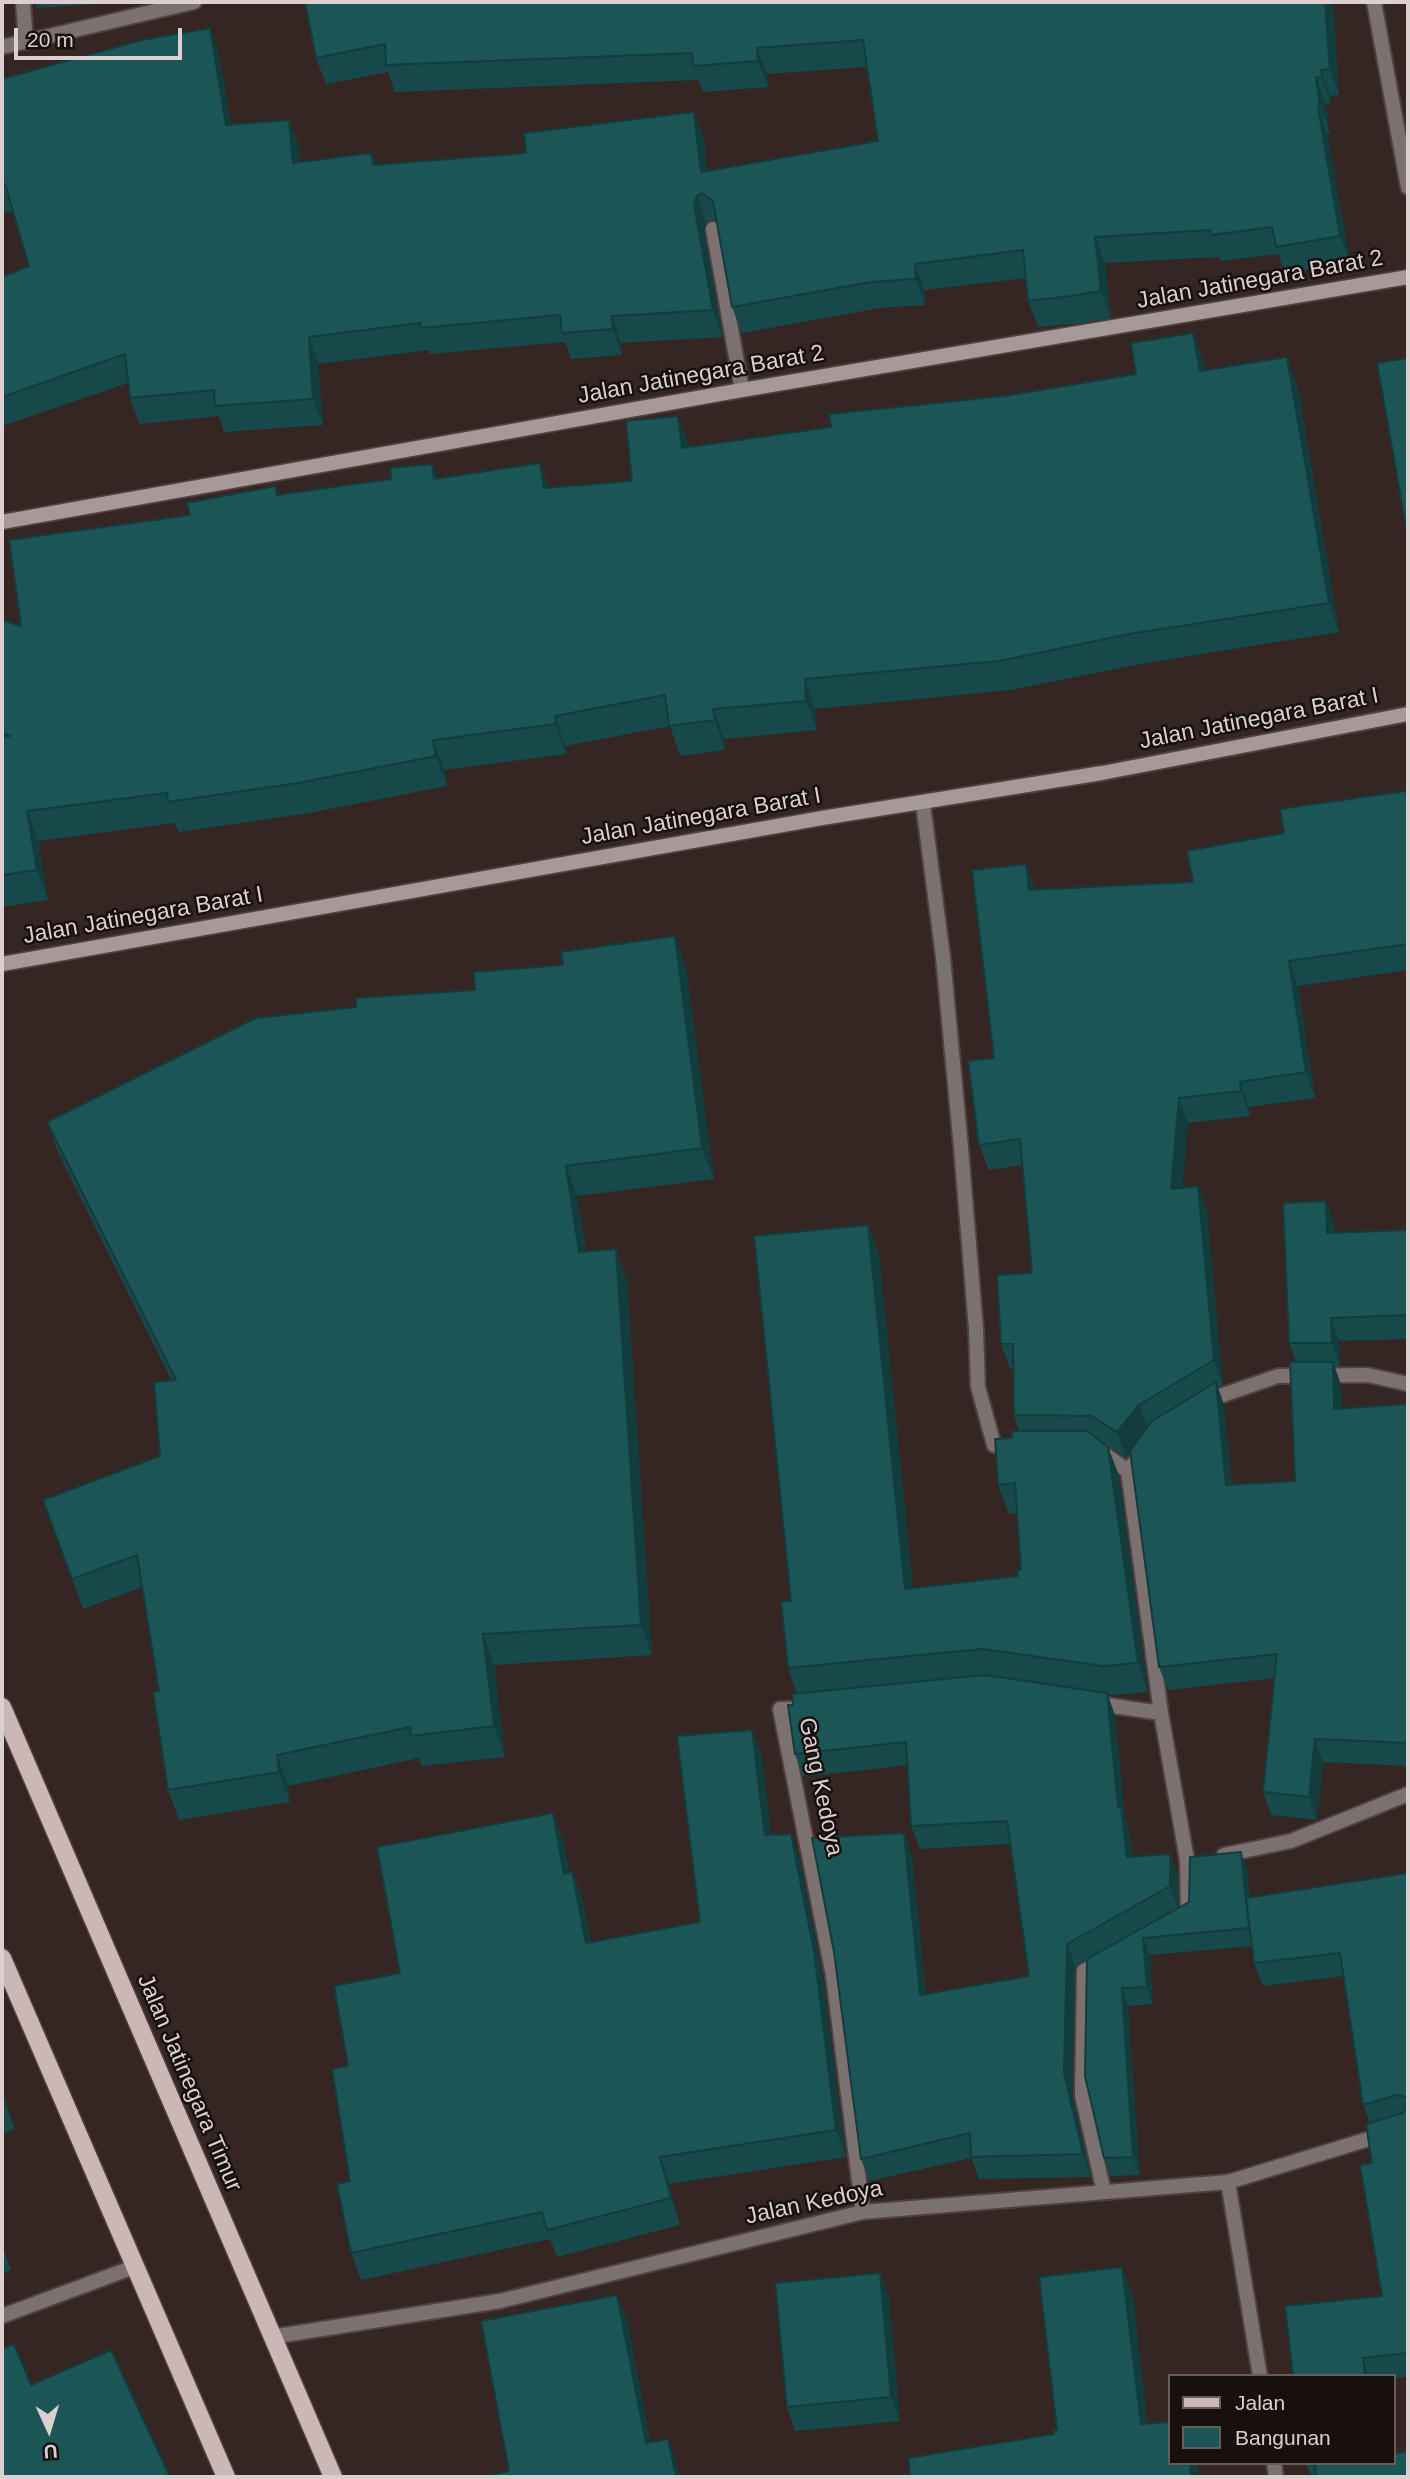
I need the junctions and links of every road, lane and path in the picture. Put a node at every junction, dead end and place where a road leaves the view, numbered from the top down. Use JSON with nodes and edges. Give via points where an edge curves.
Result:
{"nodes":[{"id":1,"x":23,"y":2,"type":"edge"},
{"id":2,"x":194,"y":2,"type":"edge"},
{"id":3,"x":1374,"y":2,"type":"edge"},
{"id":4,"x":160,"y":6,"type":"edge"},
{"id":5,"x":26,"y":42,"type":"junction"},
{"id":6,"x":2,"y":47,"type":"edge"},
{"id":7,"x":1408,"y":187,"type":"edge"},
{"id":8,"x":713,"y":229,"type":"edge"},
{"id":9,"x":1408,"y":277,"type":"edge"},
{"id":10,"x":742,"y":390,"type":"junction"},
{"id":11,"x":2,"y":522,"type":"edge"},
{"id":12,"x":1408,"y":714,"type":"edge"},
{"id":13,"x":923,"y":804,"type":"junction"},
{"id":14,"x":2,"y":964,"type":"edge"},
{"id":15,"x":1408,"y":1384,"type":"edge"},
{"id":16,"x":1190,"y":1417,"type":"edge"},
{"id":17,"x":1153,"y":1438,"type":"edge"},
{"id":18,"x":1033,"y":1451,"type":"edge"},
{"id":19,"x":1088,"y":1451,"type":"edge"},
{"id":20,"x":1128,"y":1471,"type":"junction"},
{"id":21,"x":1083,"y":1702,"type":"edge"},
{"id":22,"x":827,"y":1706,"type":"edge"},
{"id":23,"x":2,"y":1707,"type":"edge"},
{"id":24,"x":1161,"y":1713,"type":"junction"},
{"id":25,"x":1408,"y":1794,"type":"edge"},
{"id":26,"x":1199,"y":1858,"type":"junction"},
{"id":27,"x":1165,"y":1926,"type":"edge"},
{"id":28,"x":1118,"y":1952,"type":"edge"},
{"id":29,"x":2,"y":1958,"type":"edge"},
{"id":30,"x":1408,"y":2127,"type":"edge"},
{"id":31,"x":1228,"y":2182,"type":"junction"},
{"id":32,"x":1104,"y":2192,"type":"junction"},
{"id":33,"x":863,"y":2212,"type":"junction"},
{"id":34,"x":134,"y":2266,"type":"junction"},
{"id":35,"x":2,"y":2316,"type":"edge"},
{"id":36,"x":271,"y":2337,"type":"junction"},
{"id":37,"x":1260,"y":2374,"type":"edge"},
{"id":38,"x":226,"y":2477,"type":"edge"},
{"id":39,"x":333,"y":2477,"type":"edge"}],
"edges":[{"from":1,"to":5,"type":"street"},
{"from":2,"to":4,"type":"street"},
{"from":3,"to":7,"type":"street"},
{"from":4,"to":5,"type":"street"},
{"from":5,"to":6,"type":"street"},
{"from":8,"to":10,"type":"street"},
{"from":9,"to":10,"type":"street","name":"Jalan Jatinegara Barat 2"},
{"from":10,"to":11,"type":"street","name":"Jalan Jatinegara Barat 2"},
{"from":12,"to":13,"type":"street","name":"Jalan Jatinegara Barat I"},
{"from":13,"to":14,"type":"street","name":"Jalan Jatinegara Barat I"},
{"from":13,"to":18,"type":"street","via":[[943,957],[978,1387],[994,1445]]},
{"from":15,"to":16,"type":"street","via":[[1368,1375],[1278,1376],[1220,1396]]},
{"from":17,"to":20,"type":"street"},
{"from":19,"to":20,"type":"street","via":[[1101,1451]]},
{"from":20,"to":24,"type":"street"},
{"from":21,"to":24,"type":"street"},
{"from":22,"to":33,"type":"street","name":"Gang Kedoya","via":[[780,1709],[833,1976]]},
{"from":23,"to":36,"type":"main road","name":"Jalan Jatinegara Timur"},
{"from":24,"to":26,"type":"street"},
{"from":25,"to":26,"type":"street","via":[[1291,1841]]},
{"from":26,"to":27,"type":"street","via":[[1188,1914]]},
{"from":28,"to":32,"type":"street","via":[[1084,1971],[1082,2095]]},
{"from":29,"to":34,"type":"main road"},
{"from":30,"to":31,"type":"street","name":"Jalan Kedoya"},
{"from":31,"to":32,"type":"street","name":"Jalan Kedoya"},
{"from":31,"to":37,"type":"street"},
{"from":32,"to":33,"type":"street","name":"Jalan Kedoya"},
{"from":33,"to":36,"type":"street","name":"Jalan Kedoya","via":[[500,2301]]},
{"from":34,"to":35,"type":"street"},
{"from":34,"to":38,"type":"main road"},
{"from":36,"to":39,"type":"main road","name":"Jalan Jatinegara Timur"}]}
